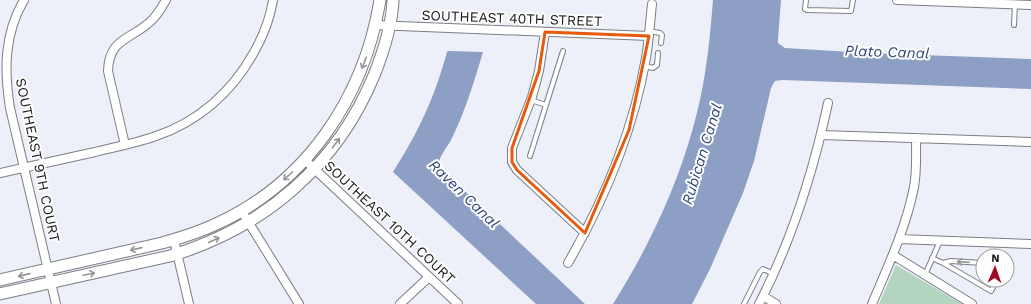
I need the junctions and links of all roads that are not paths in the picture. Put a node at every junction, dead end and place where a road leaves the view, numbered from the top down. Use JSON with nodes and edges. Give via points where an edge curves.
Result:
{"nodes":[{"id":1,"x":24,"y":0,"type":"edge"},
{"id":2,"x":166,"y":0,"type":"edge"},
{"id":3,"x":273,"y":0,"type":"edge"},
{"id":4,"x":380,"y":0,"type":"edge"},
{"id":5,"x":393,"y":0,"type":"edge"},
{"id":6,"x":806,"y":0,"type":"edge"},
{"id":7,"x":853,"y":0,"type":"edge"},
{"id":8,"x":896,"y":0,"type":"edge"},
{"id":9,"x":652,"y":4,"type":"dead end"},
{"id":10,"x":1015,"y":4,"type":"junction"},
{"id":11,"x":1031,"y":5,"type":"edge"},
{"id":12,"x":375,"y":25,"type":"junction"},
{"id":13,"x":1014,"y":25,"type":"dead end"},
{"id":14,"x":389,"y":26,"type":"junction"},
{"id":15,"x":546,"y":32,"type":"junction"},
{"id":16,"x":649,"y":33,"type":"junction"},
{"id":17,"x":661,"y":43,"type":"dead end"},
{"id":18,"x":563,"y":51,"type":"dead end"},
{"id":19,"x":658,"y":53,"type":"dead end"},
{"id":20,"x":645,"y":66,"type":"junction"},
{"id":21,"x":531,"y":100,"type":"junction"},
{"id":22,"x":828,"y":103,"type":"dead end"},
{"id":23,"x":546,"y":105,"type":"junction"},
{"id":24,"x":821,"y":135,"type":"junction"},
{"id":25,"x":916,"y":138,"type":"junction"},
{"id":26,"x":1031,"y":142,"type":"edge"},
{"id":27,"x":125,"y":145,"type":"junction"},
{"id":28,"x":530,"y":156,"type":"dead end"},
{"id":29,"x":305,"y":160,"type":"junction"},
{"id":30,"x":24,"y":168,"type":"junction"},
{"id":31,"x":315,"y":169,"type":"junction"},
{"id":32,"x":0,"y":174,"type":"edge"},
{"id":33,"x":241,"y":210,"type":"junction"},
{"id":34,"x":249,"y":222,"type":"junction"},
{"id":35,"x":585,"y":233,"type":"junction"},
{"id":36,"x":899,"y":239,"type":"junction"},
{"id":37,"x":174,"y":240,"type":"junction"},
{"id":38,"x":940,"y":241,"type":"junction"},
{"id":39,"x":1031,"y":244,"type":"edge"},
{"id":40,"x":177,"y":253,"type":"junction"},
{"id":41,"x":893,"y":255,"type":"junction"},
{"id":42,"x":932,"y":258,"type":"junction"},
{"id":43,"x":975,"y":262,"type":"edge"},
{"id":44,"x":568,"y":263,"type":"dead end"},
{"id":45,"x":943,"y":263,"type":"junction"},
{"id":46,"x":48,"y":269,"type":"junction"},
{"id":47,"x":774,"y":274,"type":"junction"},
{"id":48,"x":925,"y":275,"type":"junction"},
{"id":49,"x":429,"y":277,"type":"junction"},
{"id":50,"x":0,"y":280,"type":"edge"},
{"id":51,"x":50,"y":282,"type":"junction"},
{"id":52,"x":975,"y":282,"type":"edge"},
{"id":53,"x":0,"y":294,"type":"edge"},
{"id":54,"x":763,"y":296,"type":"junction"},
{"id":55,"x":56,"y":304,"type":"edge"},
{"id":56,"x":189,"y":304,"type":"edge"},
{"id":57,"x":299,"y":304,"type":"edge"},
{"id":58,"x":400,"y":304,"type":"edge"},
{"id":59,"x":458,"y":304,"type":"edge"},
{"id":60,"x":744,"y":304,"type":"edge"},
{"id":61,"x":759,"y":304,"type":"edge"},
{"id":62,"x":776,"y":304,"type":"edge"},
{"id":63,"x":872,"y":304,"type":"edge"},
{"id":64,"x":972,"y":304,"type":"edge"}],
"edges":[{"from":1,"to":30,"type":"street","name":"SOUTHEAST 9TH COURT","via":[[16,14],[10,35],[6,67],[10,108]]},
{"from":2,"to":27,"type":"street","via":[[152,20],[113,49],[109,59],[108,71]]},
{"from":3,"to":27,"type":"street","via":[[266,30],[258,46],[239,76],[219,98],[183,125],[156,137]]},
{"from":4,"to":12,"type":"main road"},
{"from":5,"to":14,"type":"main road"},
{"from":6,"to":7,"type":"lane","via":[[807,10],[851,12]]},
{"from":8,"to":10,"type":"street"},
{"from":9,"to":16,"type":"street"},
{"from":10,"to":11,"type":"street"},
{"from":10,"to":13,"type":"lane"},
{"from":12,"to":14,"type":"street","name":"SOUTHEAST 40TH STREET"},
{"from":12,"to":29,"type":"main road","one_way":true,"via":[[366,58],[348,99],[329,130]]},
{"from":14,"to":15,"type":"street","name":"SOUTHEAST 40TH STREET"},
{"from":31,"to":14,"type":"main road","one_way":true,"via":[[341,136],[364,99],[378,66]]},
{"from":15,"to":16,"type":"street","name":"SOUTHEAST 40TH STREET"},
{"from":15,"to":21,"type":"street"},
{"from":16,"to":17,"type":"lane","via":[[660,33]]},
{"from":16,"to":20,"type":"street"},
{"from":18,"to":23,"type":"lane"},
{"from":19,"to":20,"type":"lane","via":[[657,65],[653,68]]},
{"from":20,"to":35,"type":"street","via":[[620,157]]},
{"from":21,"to":23,"type":"lane"},
{"from":21,"to":35,"type":"street","via":[[512,148],[512,162],[516,170]]},
{"from":22,"to":24,"type":"street"},
{"from":23,"to":28,"type":"lane"},
{"from":24,"to":25,"type":"street"},
{"from":24,"to":47,"type":"street","via":[[792,232]]},
{"from":25,"to":26,"type":"street"},
{"from":25,"to":36,"type":"street","via":[[916,171]]},
{"from":27,"to":30,"type":"street"},
{"from":29,"to":31,"type":"street","name":"SOUTHEAST 10TH COURT"},
{"from":29,"to":33,"type":"main road","one_way":true,"via":[[269,192]]},
{"from":30,"to":32,"type":"street"},
{"from":30,"to":46,"type":"street","name":"SOUTHEAST 9TH COURT"},
{"from":31,"to":34,"type":"main road","via":[[279,202]]},
{"from":31,"to":49,"type":"street","name":"SOUTHEAST 10TH COURT"},
{"from":33,"to":34,"type":"street"},
{"from":33,"to":37,"type":"main road","via":[[214,225]]},
{"from":40,"to":34,"type":"main road","one_way":true,"via":[[209,242]]},
{"from":34,"to":57,"type":"street"},
{"from":35,"to":44,"type":"street"},
{"from":36,"to":38,"type":"street"},
{"from":36,"to":41,"type":"street"},
{"from":37,"to":40,"type":"street"},
{"from":37,"to":46,"type":"main road","one_way":true},
{"from":38,"to":39,"type":"street"},
{"from":38,"to":42,"type":"lane"},
{"from":51,"to":40,"type":"main road","one_way":true},
{"from":40,"to":56,"type":"street"},
{"from":41,"to":48,"type":"street"},
{"from":41,"to":63,"type":"street"},
{"from":42,"to":45,"type":"lane"},
{"from":42,"to":48,"type":"lane"},
{"from":43,"to":45,"type":"lane","one_way":true},
{"from":45,"to":52,"type":"lane"},
{"from":46,"to":50,"type":"main road","one_way":true},
{"from":46,"to":51,"type":"street","name":"SOUTHEAST 9TH COURT"},
{"from":47,"to":54,"type":"street"},
{"from":47,"to":60,"type":"lane","via":[[763,270],[760,272]]},
{"from":48,"to":64,"type":"street"},
{"from":49,"to":58,"type":"street"},
{"from":49,"to":59,"type":"street","name":"SOUTHEAST 10TH COURT"},
{"from":51,"to":53,"type":"main road"},
{"from":51,"to":55,"type":"street","name":"SOUTHEAST 9TH COURT"},
{"from":54,"to":61,"type":"street"},
{"from":54,"to":62,"type":"street"}]}
